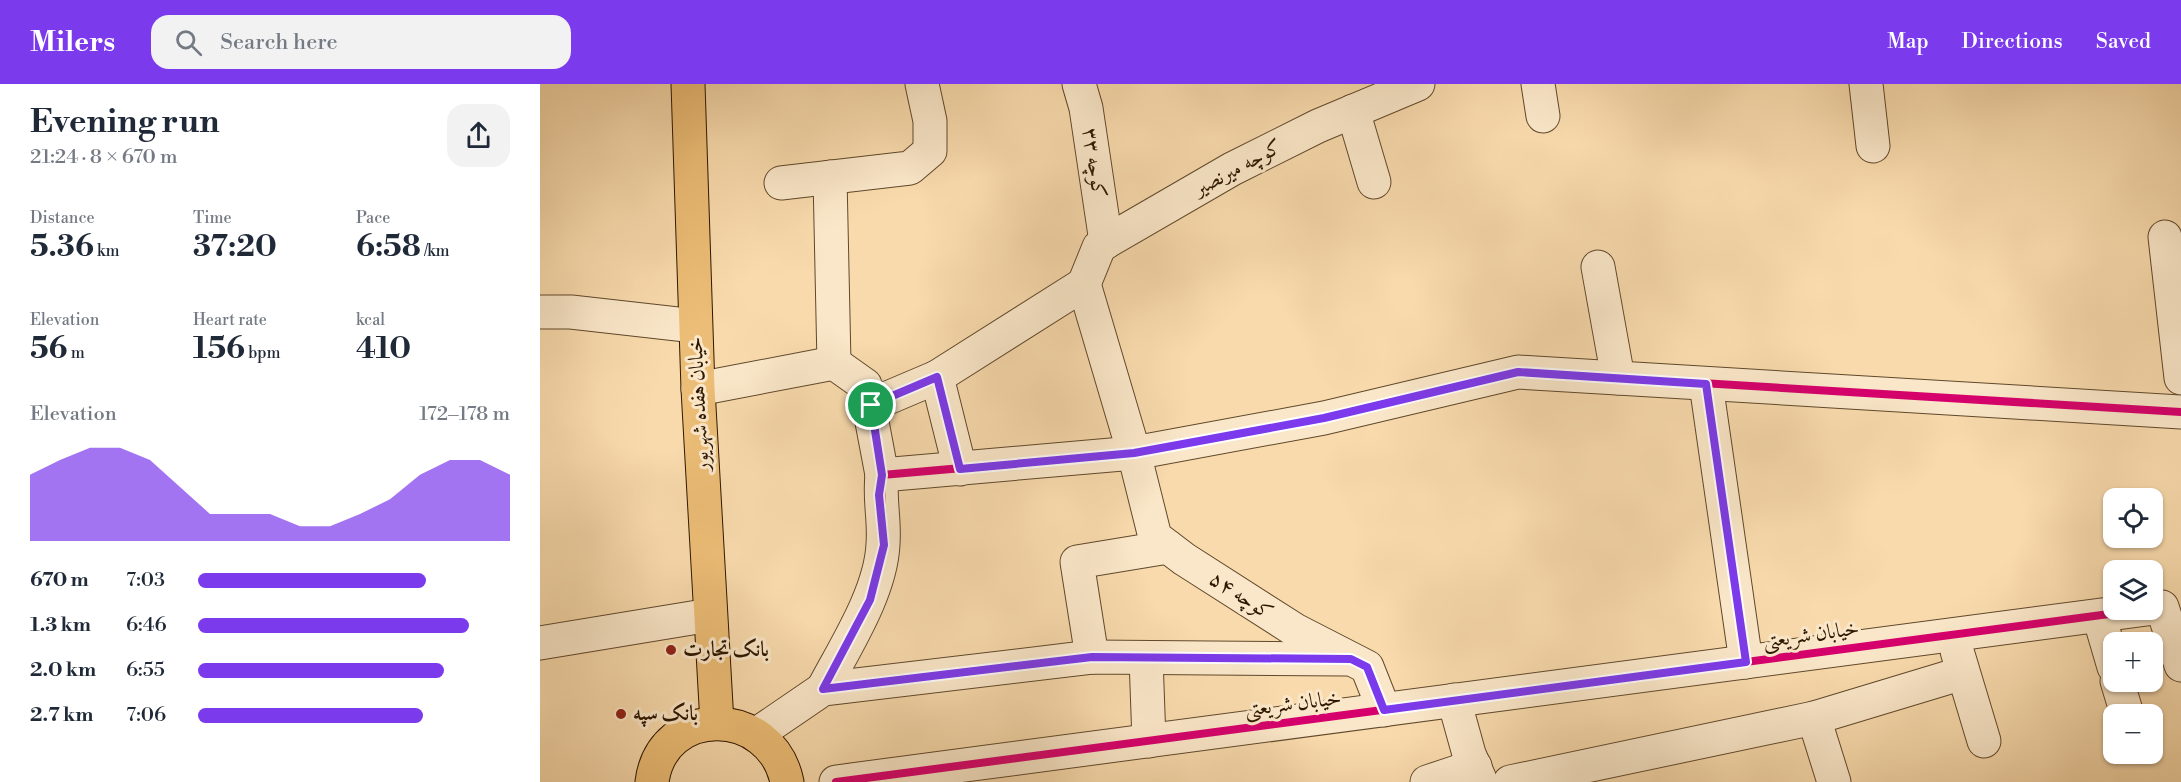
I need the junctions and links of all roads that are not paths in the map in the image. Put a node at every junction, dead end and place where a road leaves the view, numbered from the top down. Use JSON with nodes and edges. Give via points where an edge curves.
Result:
{"nodes":[{"id":1,"x":688,"y":84,"type":"edge"},
{"id":2,"x":922,"y":84,"type":"edge"},
{"id":3,"x":1078,"y":84,"type":"edge"},
{"id":4,"x":1418,"y":84,"type":"edge"},
{"id":5,"x":1538,"y":84,"type":"edge"},
{"id":6,"x":1866,"y":84,"type":"edge"},
{"id":7,"x":1353,"y":111,"type":"junction"},
{"id":8,"x":1544,"y":116,"type":"dead end"},
{"id":9,"x":1872,"y":146,"type":"dead end"},
{"id":10,"x":830,"y":177,"type":"junction"},
{"id":11,"x":1374,"y":182,"type":"dead end"},
{"id":12,"x":781,"y":183,"type":"dead end"},
{"id":13,"x":2165,"y":237,"type":"dead end"},
{"id":14,"x":1106,"y":242,"type":"junction"},
{"id":15,"x":1599,"y":267,"type":"dead end"},
{"id":16,"x":1084,"y":284,"type":"junction"},
{"id":17,"x":540,"y":312,"type":"edge"},
{"id":18,"x":695,"y":326,"type":"junction"},
{"id":19,"x":834,"y":363,"type":"junction"},
{"id":20,"x":937,"y":377,"type":"junction"},
{"id":21,"x":1618,"y":378,"type":"junction"},
{"id":22,"x":2181,"y":378,"type":"edge"},
{"id":23,"x":1706,"y":384,"type":"junction"},
{"id":24,"x":698,"y":389,"type":"junction"},
{"id":25,"x":871,"y":405,"type":"junction"},
{"id":26,"x":2181,"y":412,"type":"edge"},
{"id":27,"x":1134,"y":453,"type":"junction"},
{"id":28,"x":960,"y":469,"type":"junction"},
{"id":29,"x":882,"y":475,"type":"junction"},
{"id":30,"x":1168,"y":548,"type":"junction"},
{"id":31,"x":2163,"y":613,"type":"edge"},
{"id":32,"x":710,"y":615,"type":"junction"},
{"id":33,"x":2103,"y":615,"type":"edge"},
{"id":34,"x":2098,"y":616,"type":"junction"},
{"id":35,"x":2103,"y":632,"type":"edge"},
{"id":36,"x":1952,"y":635,"type":"junction"},
{"id":37,"x":540,"y":643,"type":"edge"},
{"id":38,"x":1092,"y":657,"type":"junction"},
{"id":39,"x":1146,"y":658,"type":"junction"},
{"id":40,"x":1351,"y":659,"type":"junction"},
{"id":41,"x":1746,"y":662,"type":"junction"},
{"id":42,"x":2181,"y":666,"type":"edge"},
{"id":43,"x":1963,"y":673,"type":"junction"},
{"id":44,"x":823,"y":689,"type":"junction"},
{"id":45,"x":1454,"y":700,"type":"junction"},
{"id":46,"x":1384,"y":710,"type":"junction"},
{"id":47,"x":1814,"y":718,"type":"junction"},
{"id":48,"x":717,"y":723,"type":"junction"},
{"id":49,"x":758,"y":734,"type":"junction"},
{"id":50,"x":1149,"y":741,"type":"junction"},
{"id":51,"x":1984,"y":741,"type":"dead end"},
{"id":52,"x":1478,"y":774,"type":"edge"},
{"id":53,"x":652,"y":782,"type":"edge"},
{"id":54,"x":787,"y":782,"type":"edge"},
{"id":55,"x":836,"y":782,"type":"edge"},
{"id":56,"x":1427,"y":782,"type":"edge"},
{"id":57,"x":1510,"y":782,"type":"edge"},
{"id":58,"x":1834,"y":782,"type":"edge"}],
"edges":[{"from":1,"to":18,"type":"main road","name":"خیابان هفده شهریور"},
{"from":2,"to":10,"type":"street","via":[[930,121],[930,151],[909,168]]},
{"from":3,"to":14,"type":"street","name":"کوچه ۳۳","via":[[1086,108]]},
{"from":4,"to":7,"type":"street","name":"کوچه میرنصیر"},
{"from":5,"to":8,"type":"street"},
{"from":6,"to":9,"type":"street"},
{"from":7,"to":11,"type":"street"},
{"from":7,"to":14,"type":"street","name":"کوچه میرنصیر","via":[[1232,169]]},
{"from":10,"to":12,"type":"street"},
{"from":10,"to":19,"type":"street"},
{"from":13,"to":22,"type":"street"},
{"from":14,"to":16,"type":"street","name":"کوچه میرنصیر","via":[[1099,247]]},
{"from":15,"to":21,"type":"street"},
{"from":16,"to":20,"type":"street"},
{"from":16,"to":27,"type":"street","name":"کوچه ۵۴"},
{"from":17,"to":18,"type":"street"},
{"from":18,"to":24,"type":"main road","name":"خیابان هفده شهریور"},
{"from":19,"to":24,"type":"street"},
{"from":19,"to":25,"type":"street","via":[[865,385]]},
{"from":20,"to":25,"type":"street"},
{"from":20,"to":28,"type":"street"},
{"from":21,"to":23,"type":"street"},
{"from":21,"to":27,"type":"street","via":[[1518,372],[1324,418]]},
{"from":23,"to":26,"type":"street"},
{"from":23,"to":41,"type":"street"},
{"from":24,"to":32,"type":"main road","name":"خیابان هفده شهریور"},
{"from":25,"to":29,"type":"street"},
{"from":27,"to":28,"type":"street"},
{"from":27,"to":30,"type":"street","name":"کوچه ۵۴","via":[[1155,537]]},
{"from":28,"to":29,"type":"street"},
{"from":29,"to":44,"type":"street","via":[[879,495],[884,545],[870,600]]},
{"from":30,"to":38,"type":"street","via":[[1077,562]]},
{"from":30,"to":40,"type":"street","name":"کوچه ۵۴","via":[[1295,630]]},
{"from":31,"to":42,"type":"street"},
{"from":32,"to":37,"type":"street"},
{"from":32,"to":48,"type":"main road","name":"خیابان هفده شهریور"},
{"from":33,"to":34,"type":"street","name":"خیابان شریعتی"},
{"from":34,"to":35,"type":"street"},
{"from":34,"to":36,"type":"street","name":"خیابان شریعتی"},
{"from":36,"to":41,"type":"street","name":"خیابان شریعتی"},
{"from":36,"to":43,"type":"street"},
{"from":38,"to":39,"type":"street"},
{"from":38,"to":44,"type":"street"},
{"from":39,"to":40,"type":"street"},
{"from":39,"to":50,"type":"street"},
{"from":40,"to":46,"type":"street","name":"کوچه ۵۴","via":[[1367,667]]},
{"from":41,"to":45,"type":"street","name":"خیابان شریعتی"},
{"from":43,"to":47,"type":"street"},
{"from":43,"to":51,"type":"street"},
{"from":44,"to":49,"type":"street"},
{"from":45,"to":46,"type":"street","name":"خیابان شریعتی"},
{"from":45,"to":52,"type":"street"},
{"from":46,"to":50,"type":"street","name":"خیابان شریعتی"},
{"from":47,"to":57,"type":"street"},
{"from":47,"to":58,"type":"street"},
{"from":48,"to":49,"type":"main road","via":[[738,725]]},
{"from":48,"to":53,"type":"main road","via":[[696,727],[677,737],[662,753]]},
{"from":49,"to":54,"type":"main road","via":[[773,749]]},
{"from":50,"to":55,"type":"street","name":"خیابان شریعتی"},
{"from":52,"to":56,"type":"street"}]}
